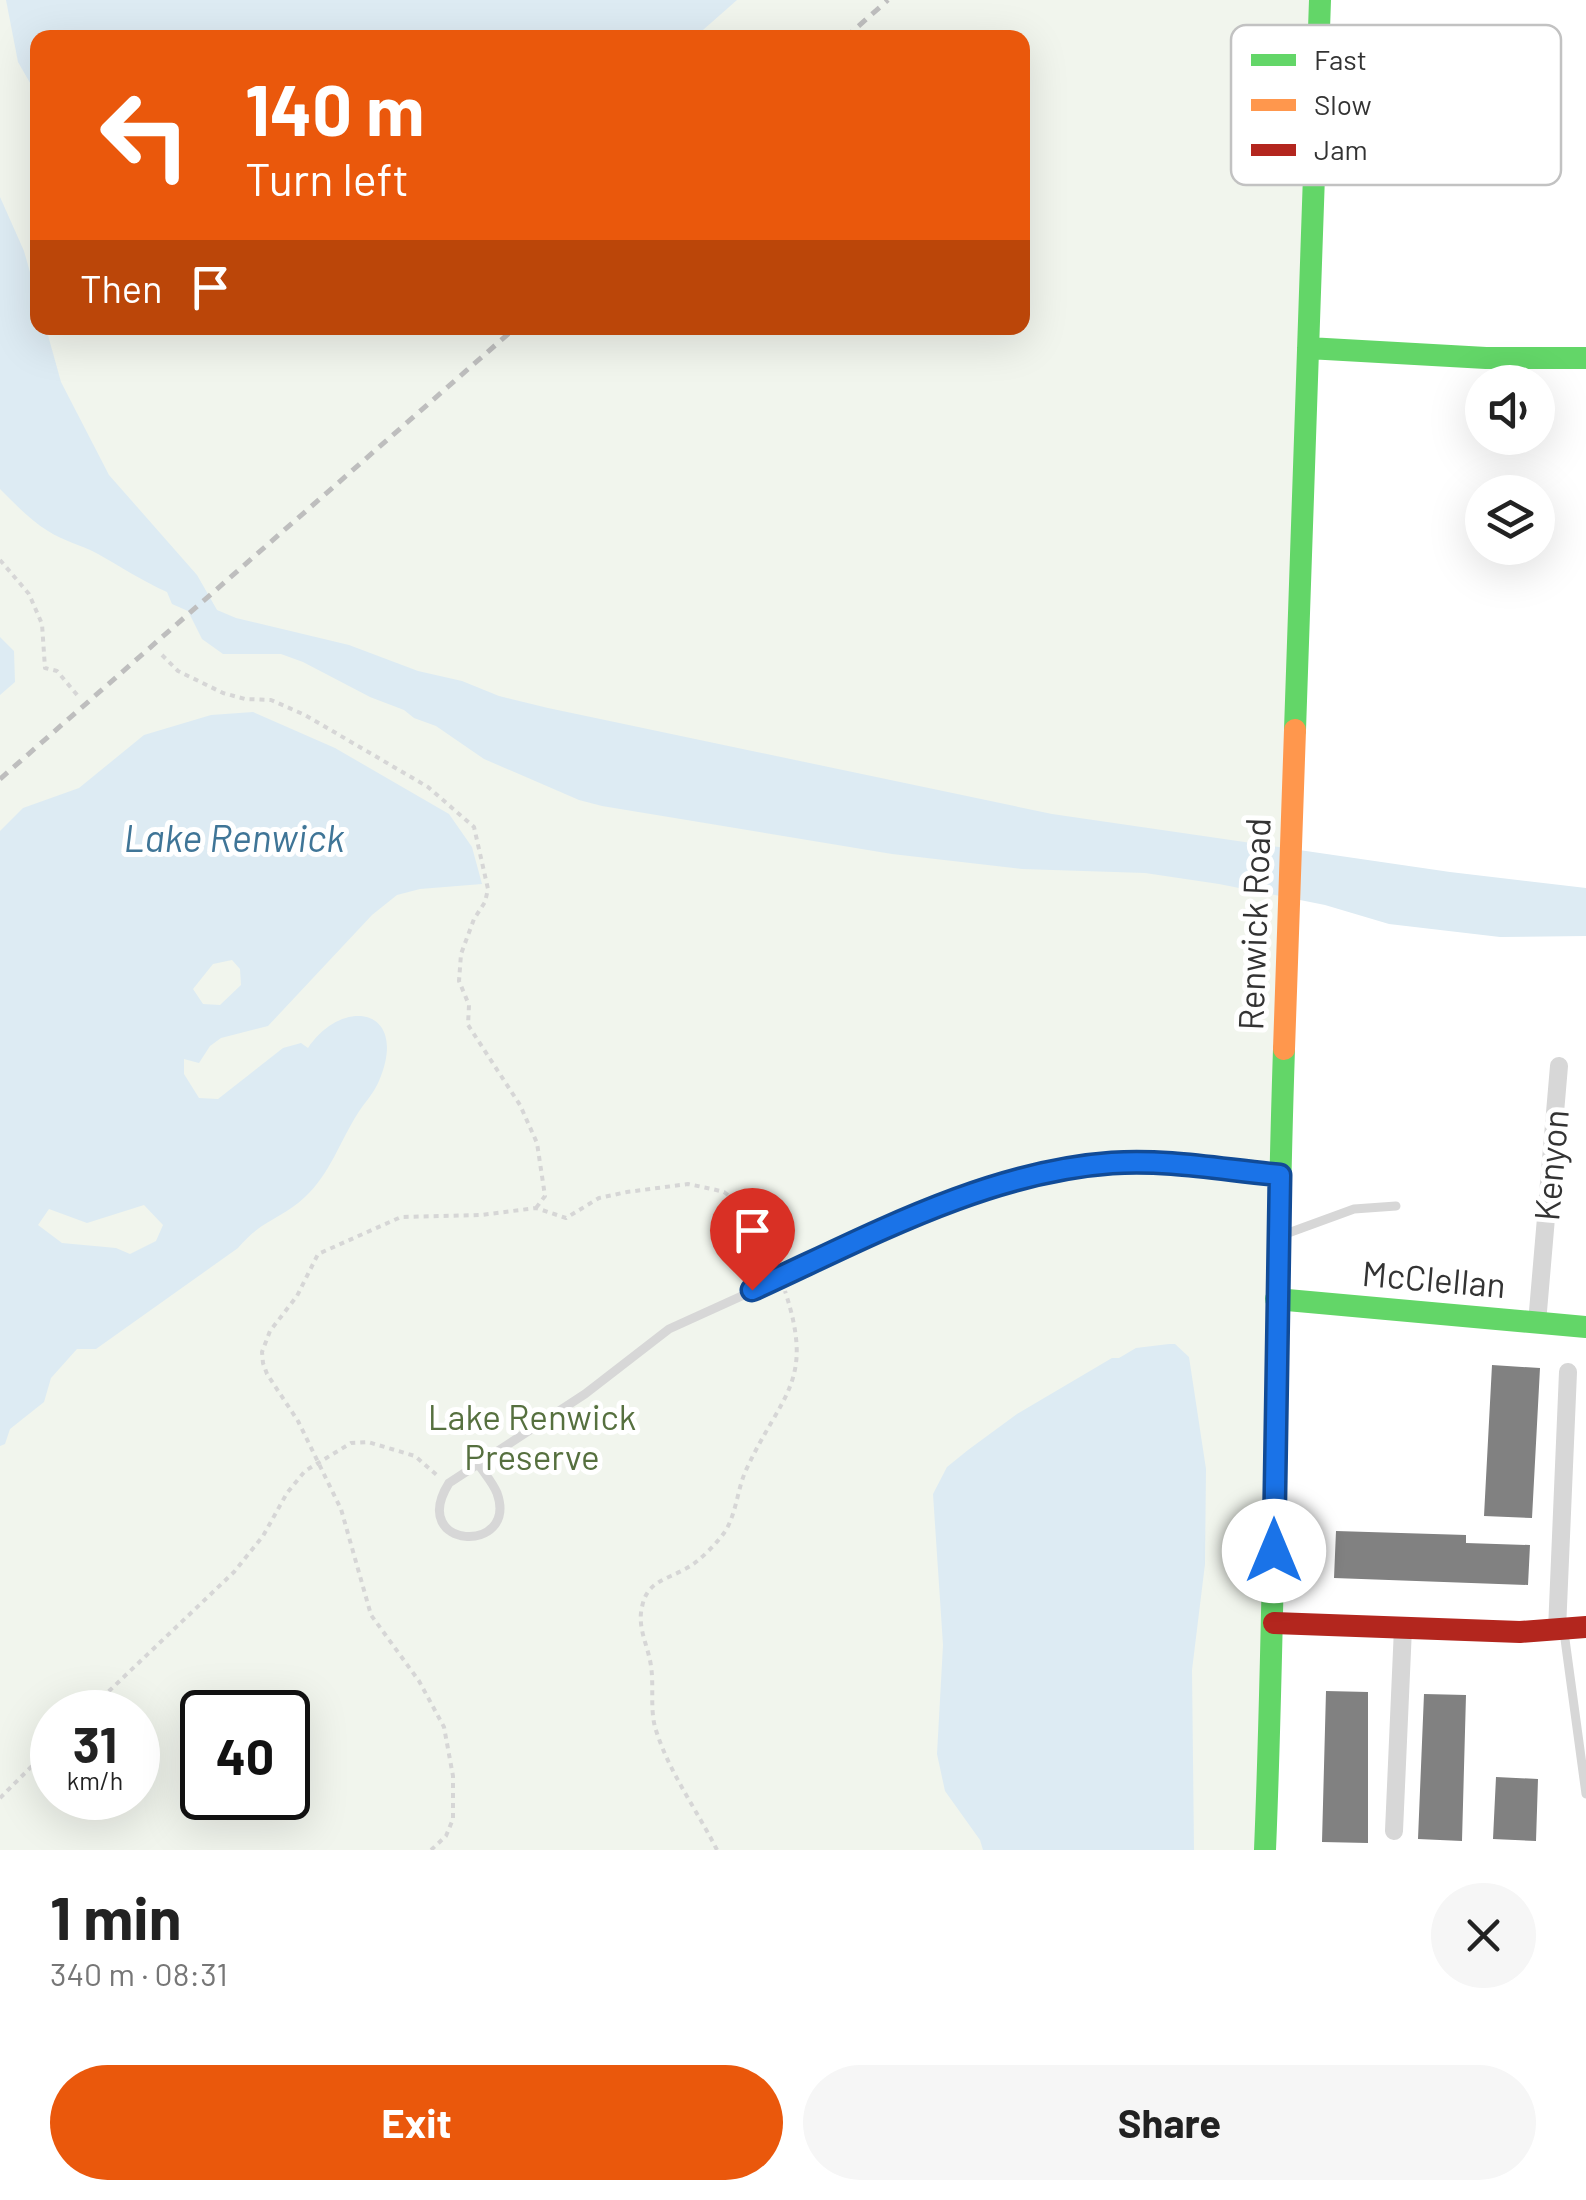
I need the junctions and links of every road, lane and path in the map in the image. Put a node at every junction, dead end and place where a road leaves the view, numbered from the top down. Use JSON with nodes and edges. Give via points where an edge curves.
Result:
{"nodes":[{"id":1,"x":1320,"y":0,"type":"edge"},
{"id":2,"x":1319,"y":25,"type":"edge"},
{"id":3,"x":1314,"y":185,"type":"edge"},
{"id":4,"x":1308,"y":348,"type":"junction"},
{"id":5,"x":1586,"y":358,"type":"edge"},
{"id":6,"x":0,"y":560,"type":"edge"},
{"id":7,"x":162,"y":655,"type":"dead end"},
{"id":8,"x":78,"y":696,"type":"dead end"},
{"id":9,"x":1559,"y":1066,"type":"dead end"},
{"id":10,"x":1280,"y":1175,"type":"junction"},
{"id":11,"x":1396,"y":1206,"type":"dead end"},
{"id":12,"x":536,"y":1208,"type":"junction"},
{"id":13,"x":1278,"y":1237,"type":"junction"},
{"id":14,"x":780,"y":1277,"type":"junction"},
{"id":15,"x":1276,"y":1300,"type":"junction"},
{"id":16,"x":1537,"y":1323,"type":"junction"},
{"id":17,"x":1586,"y":1327,"type":"edge"},
{"id":18,"x":1568,"y":1372,"type":"dead end"},
{"id":19,"x":319,"y":1462,"type":"junction"},
{"id":20,"x":479,"y":1465,"type":"junction"},
{"id":21,"x":449,"y":1483,"type":"junction"},
{"id":22,"x":1274,"y":1623,"type":"junction"},
{"id":23,"x":1403,"y":1628,"type":"junction"},
{"id":24,"x":1569,"y":1629,"type":"edge"},
{"id":25,"x":110,"y":1690,"type":"edge"},
{"id":26,"x":30,"y":1768,"type":"edge"},
{"id":27,"x":1586,"y":1794,"type":"edge"},
{"id":28,"x":0,"y":1798,"type":"edge"},
{"id":29,"x":1394,"y":1832,"type":"dead end"},
{"id":30,"x":431,"y":1850,"type":"edge"},
{"id":31,"x":717,"y":1850,"type":"edge"},
{"id":32,"x":1265,"y":1850,"type":"edge"}],
"edges":[{"from":1,"to":2,"type":"street","name":"Renwick Road"},
{"from":3,"to":4,"type":"street","name":"Renwick Road"},
{"from":4,"to":5,"type":"street"},
{"from":4,"to":10,"type":"street","name":"Renwick Road"},
{"from":6,"to":8,"type":"path","via":[[29,594],[42,624],[45,668]]},
{"from":7,"to":12,"type":"path","via":[[178,671],[223,693],[271,700],[306,715],[428,787],[474,827],[488,889],[460,954],[459,981],[468,1025],[520,1104],[537,1144],[544,1196]]},
{"from":9,"to":16,"type":"street","name":"Kenyon"},
{"from":10,"to":13,"type":"street","name":"Renwick Road"},
{"from":10,"to":14,"type":"lane","via":[[1173,1164],[1067,1168],[944,1204]]},
{"from":11,"to":13,"type":"lane","via":[[1354,1209]]},
{"from":12,"to":14,"type":"path","via":[[566,1218],[599,1198],[626,1192],[688,1184],[724,1192],[750,1218]]},
{"from":12,"to":19,"type":"path","via":[[401,1218],[318,1254],[262,1352],[267,1374]]},
{"from":13,"to":15,"type":"street","name":"Renwick Road"},
{"from":14,"to":20,"type":"lane","via":[[669,1328]]},
{"from":14,"to":31,"type":"path","via":[[796,1331],[790,1392],[748,1465],[724,1533],[688,1568],[654,1584],[640,1616],[654,1723]]},
{"from":15,"to":16,"type":"street","name":"McClellan"},
{"from":15,"to":22,"type":"street","name":"Renwick Road"},
{"from":16,"to":17,"type":"street","name":"McClellan"},
{"from":18,"to":24,"type":"street"},
{"from":19,"to":21,"type":"path","via":[[351,1443],[368,1442],[415,1456]]},
{"from":19,"to":25,"type":"path","via":[[287,1493],[234,1572]]},
{"from":19,"to":30,"type":"path","via":[[341,1509],[371,1615],[444,1727],[453,1819]]},
{"from":20,"to":21,"type":"lane"},
{"from":20,"to":21,"type":"lane","via":[[497,1493],[495,1524],[485,1535],[460,1536],[445,1527],[439,1500]]},
{"from":22,"to":23,"type":"street"},
{"from":22,"to":32,"type":"street","name":"Renwick Road"},
{"from":23,"to":24,"type":"street"},
{"from":23,"to":29,"type":"street"},
{"from":24,"to":27,"type":"lane"},
{"from":26,"to":28,"type":"path"}]}
